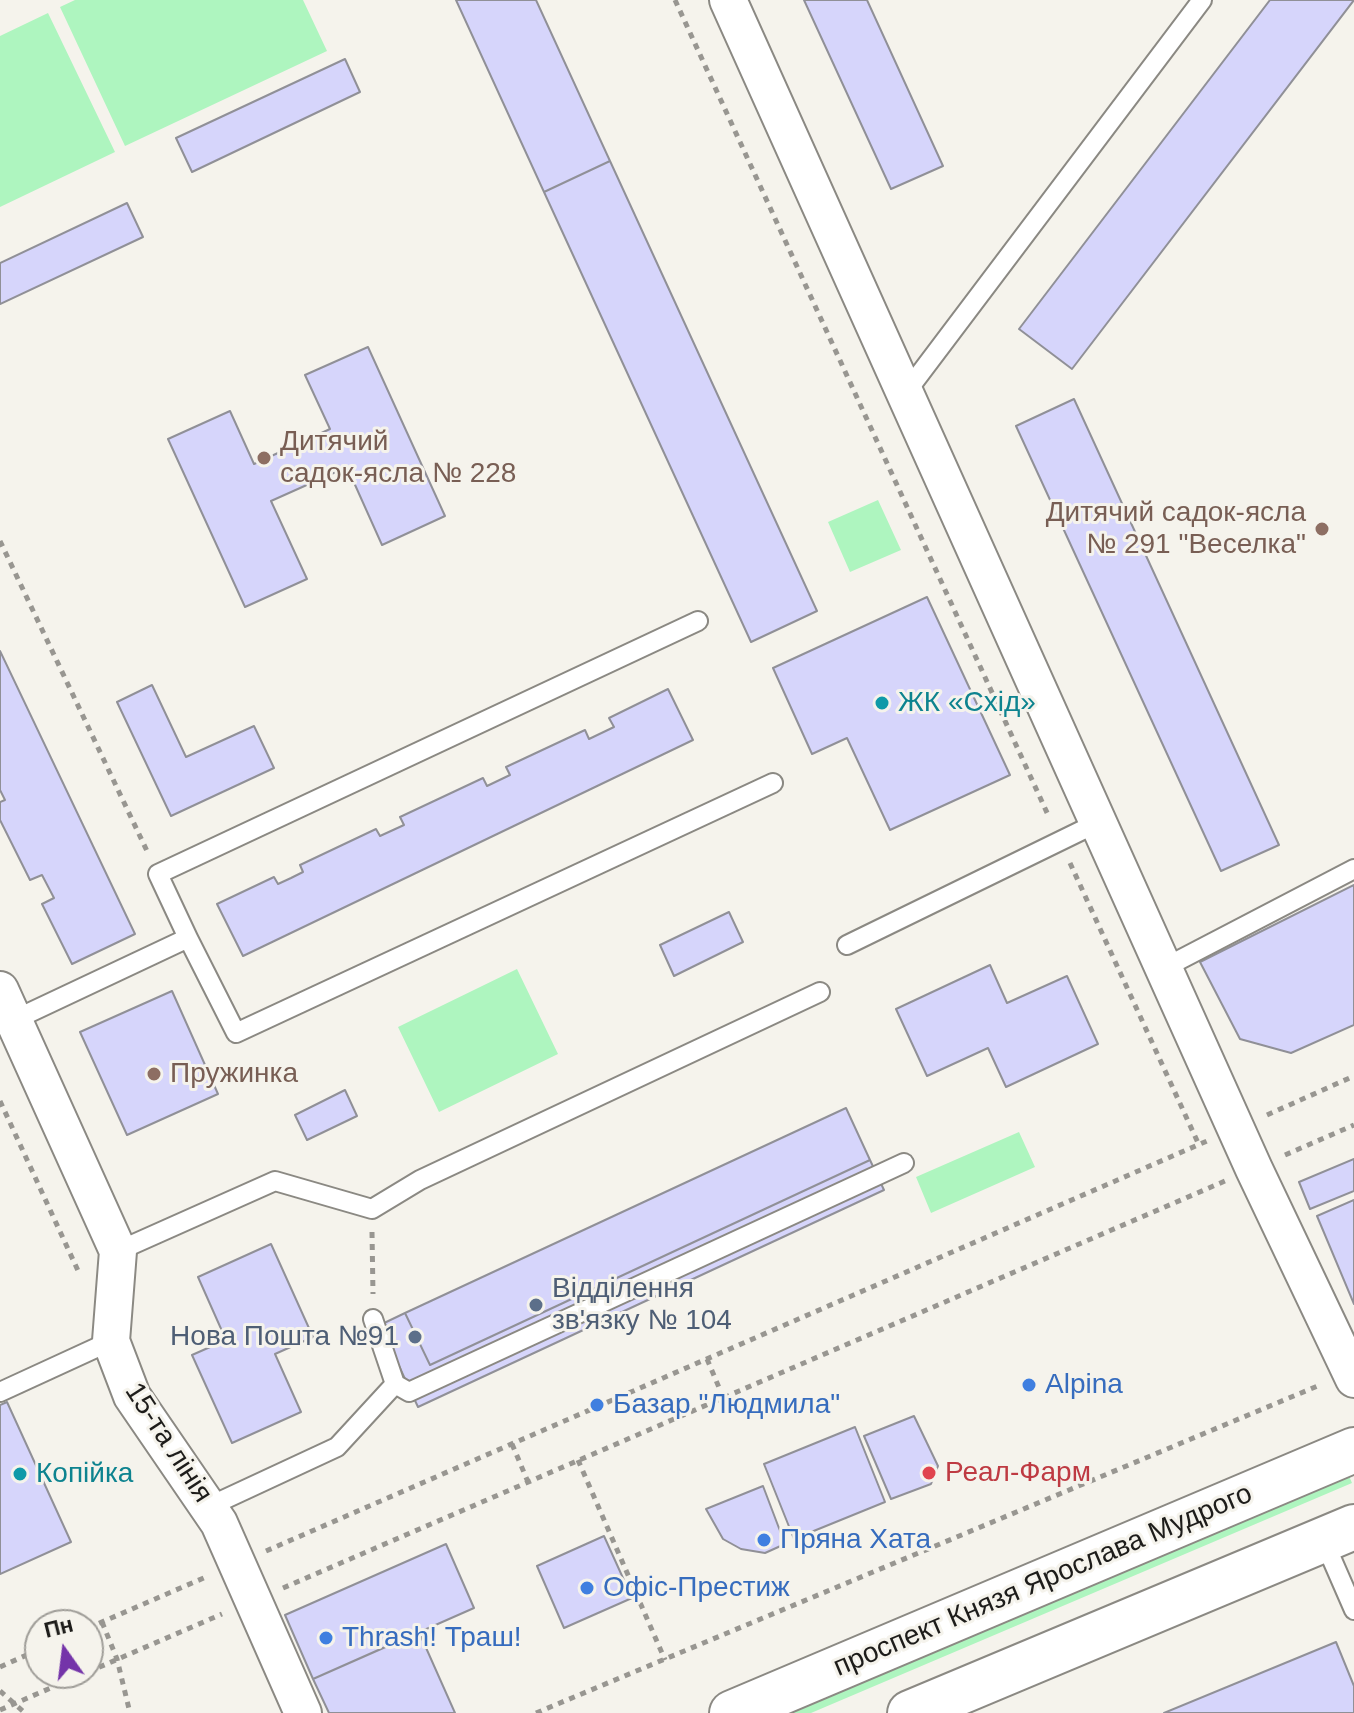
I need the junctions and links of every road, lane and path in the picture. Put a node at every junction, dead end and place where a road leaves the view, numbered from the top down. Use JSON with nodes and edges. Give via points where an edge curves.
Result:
{"nodes":[{"id":1,"x":675,"y":0,"type":"edge"},
{"id":2,"x":728,"y":0,"type":"edge"},
{"id":3,"x":1202,"y":0,"type":"edge"},
{"id":4,"x":907,"y":391,"type":"junction"},
{"id":5,"x":0,"y":541,"type":"edge"},
{"id":6,"x":698,"y":621,"type":"dead end"},
{"id":7,"x":773,"y":783,"type":"dead end"},
{"id":8,"x":1099,"y":822,"type":"junction"},
{"id":9,"x":1060,"y":840,"type":"junction"},
{"id":10,"x":1354,"y":869,"type":"edge"},
{"id":11,"x":158,"y":874,"type":"junction"},
{"id":12,"x":188,"y":938,"type":"junction"},
{"id":13,"x":847,"y":945,"type":"dead end"},
{"id":14,"x":1164,"y":968,"type":"junction"},
{"id":15,"x":820,"y":992,"type":"dead end"},
{"id":16,"x":7,"y":1005,"type":"edge"},
{"id":17,"x":1354,"y":1076,"type":"edge"},
{"id":18,"x":0,"y":1101,"type":"edge"},
{"id":19,"x":1354,"y":1125,"type":"edge"},
{"id":20,"x":1236,"y":1129,"type":"junction"},
{"id":21,"x":1199,"y":1145,"type":"junction"},
{"id":22,"x":904,"y":1163,"type":"dead end"},
{"id":23,"x":1254,"y":1169,"type":"junction"},
{"id":24,"x":372,"y":1209,"type":"junction"},
{"id":25,"x":118,"y":1251,"type":"junction"},
{"id":26,"x":85,"y":1285,"type":"dead end"},
{"id":27,"x":373,"y":1319,"type":"joint"},
{"id":28,"x":111,"y":1341,"type":"junction"},
{"id":29,"x":707,"y":1359,"type":"junction"},
{"id":30,"x":1352,"y":1375,"type":"edge"},
{"id":31,"x":395,"y":1384,"type":"junction"},
{"id":32,"x":0,"y":1392,"type":"edge"},
{"id":33,"x":723,"y":1397,"type":"junction"},
{"id":34,"x":512,"y":1444,"type":"junction"},
{"id":35,"x":1354,"y":1450,"type":"edge"},
{"id":36,"x":578,"y":1460,"type":"junction"},
{"id":37,"x":528,"y":1482,"type":"junction"},
{"id":38,"x":208,"y":1507,"type":"junction"},
{"id":39,"x":1339,"y":1533,"type":"edge"},
{"id":40,"x":237,"y":1563,"type":"junction"},
{"id":41,"x":253,"y":1601,"type":"junction"},
{"id":42,"x":1354,"y":1610,"type":"edge"},
{"id":43,"x":104,"y":1621,"type":"edge"},
{"id":44,"x":104,"y":1627,"type":"edge"},
{"id":45,"x":24,"y":1656,"type":"edge"},
{"id":46,"x":117,"y":1659,"type":"junction"},
{"id":47,"x":665,"y":1660,"type":"junction"},
{"id":48,"x":104,"y":1664,"type":"edge"},
{"id":49,"x":0,"y":1667,"type":"edge"},
{"id":50,"x":48,"y":1689,"type":"edge"},
{"id":51,"x":0,"y":1691,"type":"edge"},
{"id":52,"x":14,"y":1704,"type":"junction"},
{"id":53,"x":0,"y":1710,"type":"edge"},
{"id":54,"x":25,"y":1713,"type":"edge"},
{"id":55,"x":130,"y":1713,"type":"edge"},
{"id":56,"x":303,"y":1713,"type":"edge"},
{"id":57,"x":536,"y":1713,"type":"edge"},
{"id":58,"x":732,"y":1713,"type":"edge"},
{"id":59,"x":910,"y":1713,"type":"edge"}],
"edges":[{"from":1,"to":9,"type":"path"},
{"from":2,"to":4,"type":"street"},
{"from":3,"to":4,"type":"lane"},
{"from":4,"to":8,"type":"street"},
{"from":5,"to":11,"type":"path"},
{"from":6,"to":11,"type":"lane"},
{"from":7,"to":12,"type":"lane","via":[[236,1033]]},
{"from":8,"to":9,"type":"lane"},
{"from":8,"to":14,"type":"street"},
{"from":9,"to":13,"type":"lane"},
{"from":9,"to":21,"type":"path"},
{"from":10,"to":14,"type":"lane"},
{"from":11,"to":12,"type":"lane"},
{"from":12,"to":16,"type":"lane"},
{"from":14,"to":20,"type":"street"},
{"from":15,"to":24,"type":"lane","via":[[420,1180]]},
{"from":16,"to":25,"type":"street","name":"15-та лінія"},
{"from":17,"to":20,"type":"path"},
{"from":18,"to":26,"type":"path"},
{"from":19,"to":23,"type":"path"},
{"from":20,"to":21,"type":"path"},
{"from":20,"to":23,"type":"street"},
{"from":21,"to":29,"type":"path"},
{"from":22,"to":31,"type":"lane","via":[[409,1392]]},
{"from":23,"to":30,"type":"street"},
{"from":23,"to":33,"type":"path"},
{"from":24,"to":25,"type":"lane","via":[[275,1181]]},
{"from":24,"to":27,"type":"path"},
{"from":25,"to":28,"type":"street","name":"15-та лінія"},
{"from":27,"to":31,"type":"lane"},
{"from":28,"to":32,"type":"lane"},
{"from":28,"to":38,"type":"street","name":"15-та лінія","via":[[132,1396]]},
{"from":29,"to":33,"type":"path"},
{"from":29,"to":34,"type":"path"},
{"from":30,"to":47,"type":"path"},
{"from":31,"to":38,"type":"lane","via":[[337,1447]]},
{"from":33,"to":36,"type":"path"},
{"from":34,"to":37,"type":"path"},
{"from":34,"to":40,"type":"path"},
{"from":35,"to":58,"type":"main road","name":"проспект Князя Ярослава Мудрого"},
{"from":36,"to":37,"type":"path"},
{"from":36,"to":47,"type":"path"},
{"from":37,"to":41,"type":"path"},
{"from":38,"to":40,"type":"street","name":"15-та лінія"},
{"from":39,"to":42,"type":"lane"},
{"from":39,"to":59,"type":"main road"},
{"from":40,"to":41,"type":"street","name":"15-та лінія"},
{"from":40,"to":43,"type":"path"},
{"from":41,"to":46,"type":"path"},
{"from":41,"to":56,"type":"street","name":"15-та лінія"},
{"from":44,"to":46,"type":"path"},
{"from":45,"to":49,"type":"path"},
{"from":46,"to":48,"type":"path"},
{"from":46,"to":55,"type":"path"},
{"from":47,"to":57,"type":"path"},
{"from":50,"to":52,"type":"path"},
{"from":51,"to":52,"type":"path"},
{"from":52,"to":53,"type":"path"},
{"from":52,"to":54,"type":"path"}]}
